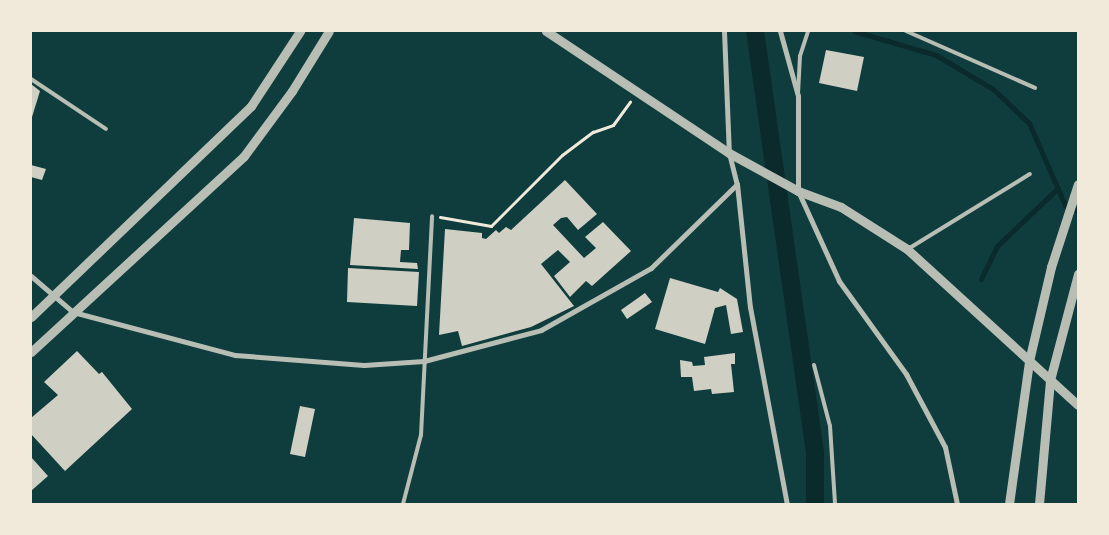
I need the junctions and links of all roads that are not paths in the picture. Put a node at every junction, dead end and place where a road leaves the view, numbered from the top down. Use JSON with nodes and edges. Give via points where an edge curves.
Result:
{"nodes":[{"id":1,"x":300,"y":31,"type":"edge"},
{"id":2,"x":329,"y":31,"type":"edge"},
{"id":3,"x":546,"y":31,"type":"edge"},
{"id":4,"x":724,"y":31,"type":"edge"},
{"id":5,"x":780,"y":31,"type":"edge"},
{"id":6,"x":808,"y":31,"type":"edge"},
{"id":7,"x":906,"y":31,"type":"edge"},
{"id":8,"x":31,"y":78,"type":"edge"},
{"id":9,"x":1035,"y":88,"type":"dead end"},
{"id":10,"x":798,"y":96,"type":"junction"},
{"id":11,"x":106,"y":129,"type":"dead end"},
{"id":12,"x":729,"y":153,"type":"junction"},
{"id":13,"x":1030,"y":174,"type":"dead end"},
{"id":14,"x":737,"y":184,"type":"junction"},
{"id":15,"x":1076,"y":188,"type":"edge"},
{"id":16,"x":798,"y":191,"type":"junction"},
{"id":17,"x":432,"y":216,"type":"road end"},
{"id":18,"x":907,"y":249,"type":"junction"},
{"id":19,"x":1078,"y":274,"type":"edge"},
{"id":20,"x":31,"y":276,"type":"edge"},
{"id":21,"x":54,"y":296,"type":"junction"},
{"id":22,"x":73,"y":312,"type":"junction"},
{"id":23,"x":31,"y":317,"type":"edge"},
{"id":24,"x":31,"y":352,"type":"edge"},
{"id":25,"x":424,"y":361,"type":"junction"},
{"id":26,"x":1029,"y":361,"type":"junction"},
{"id":27,"x":814,"y":365,"type":"dead end"},
{"id":28,"x":1050,"y":380,"type":"junction"},
{"id":29,"x":1078,"y":405,"type":"edge"},
{"id":30,"x":403,"y":504,"type":"edge"},
{"id":31,"x":787,"y":504,"type":"edge"},
{"id":32,"x":835,"y":504,"type":"edge"},
{"id":33,"x":957,"y":504,"type":"edge"},
{"id":34,"x":1009,"y":504,"type":"edge"},
{"id":35,"x":1039,"y":504,"type":"edge"}],
"edges":[{"from":1,"to":21,"type":"street","via":[[251,106]]},
{"from":2,"to":22,"type":"street","via":[[292,91],[244,156]]},
{"from":3,"to":12,"type":"street"},
{"from":4,"to":12,"type":"street"},
{"from":5,"to":10,"type":"street"},
{"from":6,"to":10,"type":"lane","via":[[800,56]]},
{"from":7,"to":9,"type":"lane"},
{"from":8,"to":11,"type":"lane"},
{"from":10,"to":16,"type":"street"},
{"from":12,"to":14,"type":"street"},
{"from":12,"to":16,"type":"street"},
{"from":13,"to":18,"type":"lane"},
{"from":14,"to":25,"type":"street","via":[[651,268],[541,330]]},
{"from":14,"to":31,"type":"street","via":[[750,307]]},
{"from":15,"to":26,"type":"street"},
{"from":16,"to":18,"type":"street","via":[[841,208]]},
{"from":16,"to":33,"type":"street","via":[[839,282],[906,374],[945,447]]},
{"from":17,"to":25,"type":"lane"},
{"from":18,"to":26,"type":"street"},
{"from":19,"to":28,"type":"street"},
{"from":20,"to":21,"type":"street"},
{"from":21,"to":22,"type":"street"},
{"from":21,"to":23,"type":"street"},
{"from":22,"to":24,"type":"street"},
{"from":22,"to":25,"type":"street","via":[[236,355],[364,365]]},
{"from":25,"to":30,"type":"lane","via":[[421,435]]},
{"from":26,"to":28,"type":"street"},
{"from":26,"to":34,"type":"street"},
{"from":27,"to":32,"type":"lane","via":[[830,426]]},
{"from":28,"to":29,"type":"street"},
{"from":28,"to":35,"type":"street"}]}
